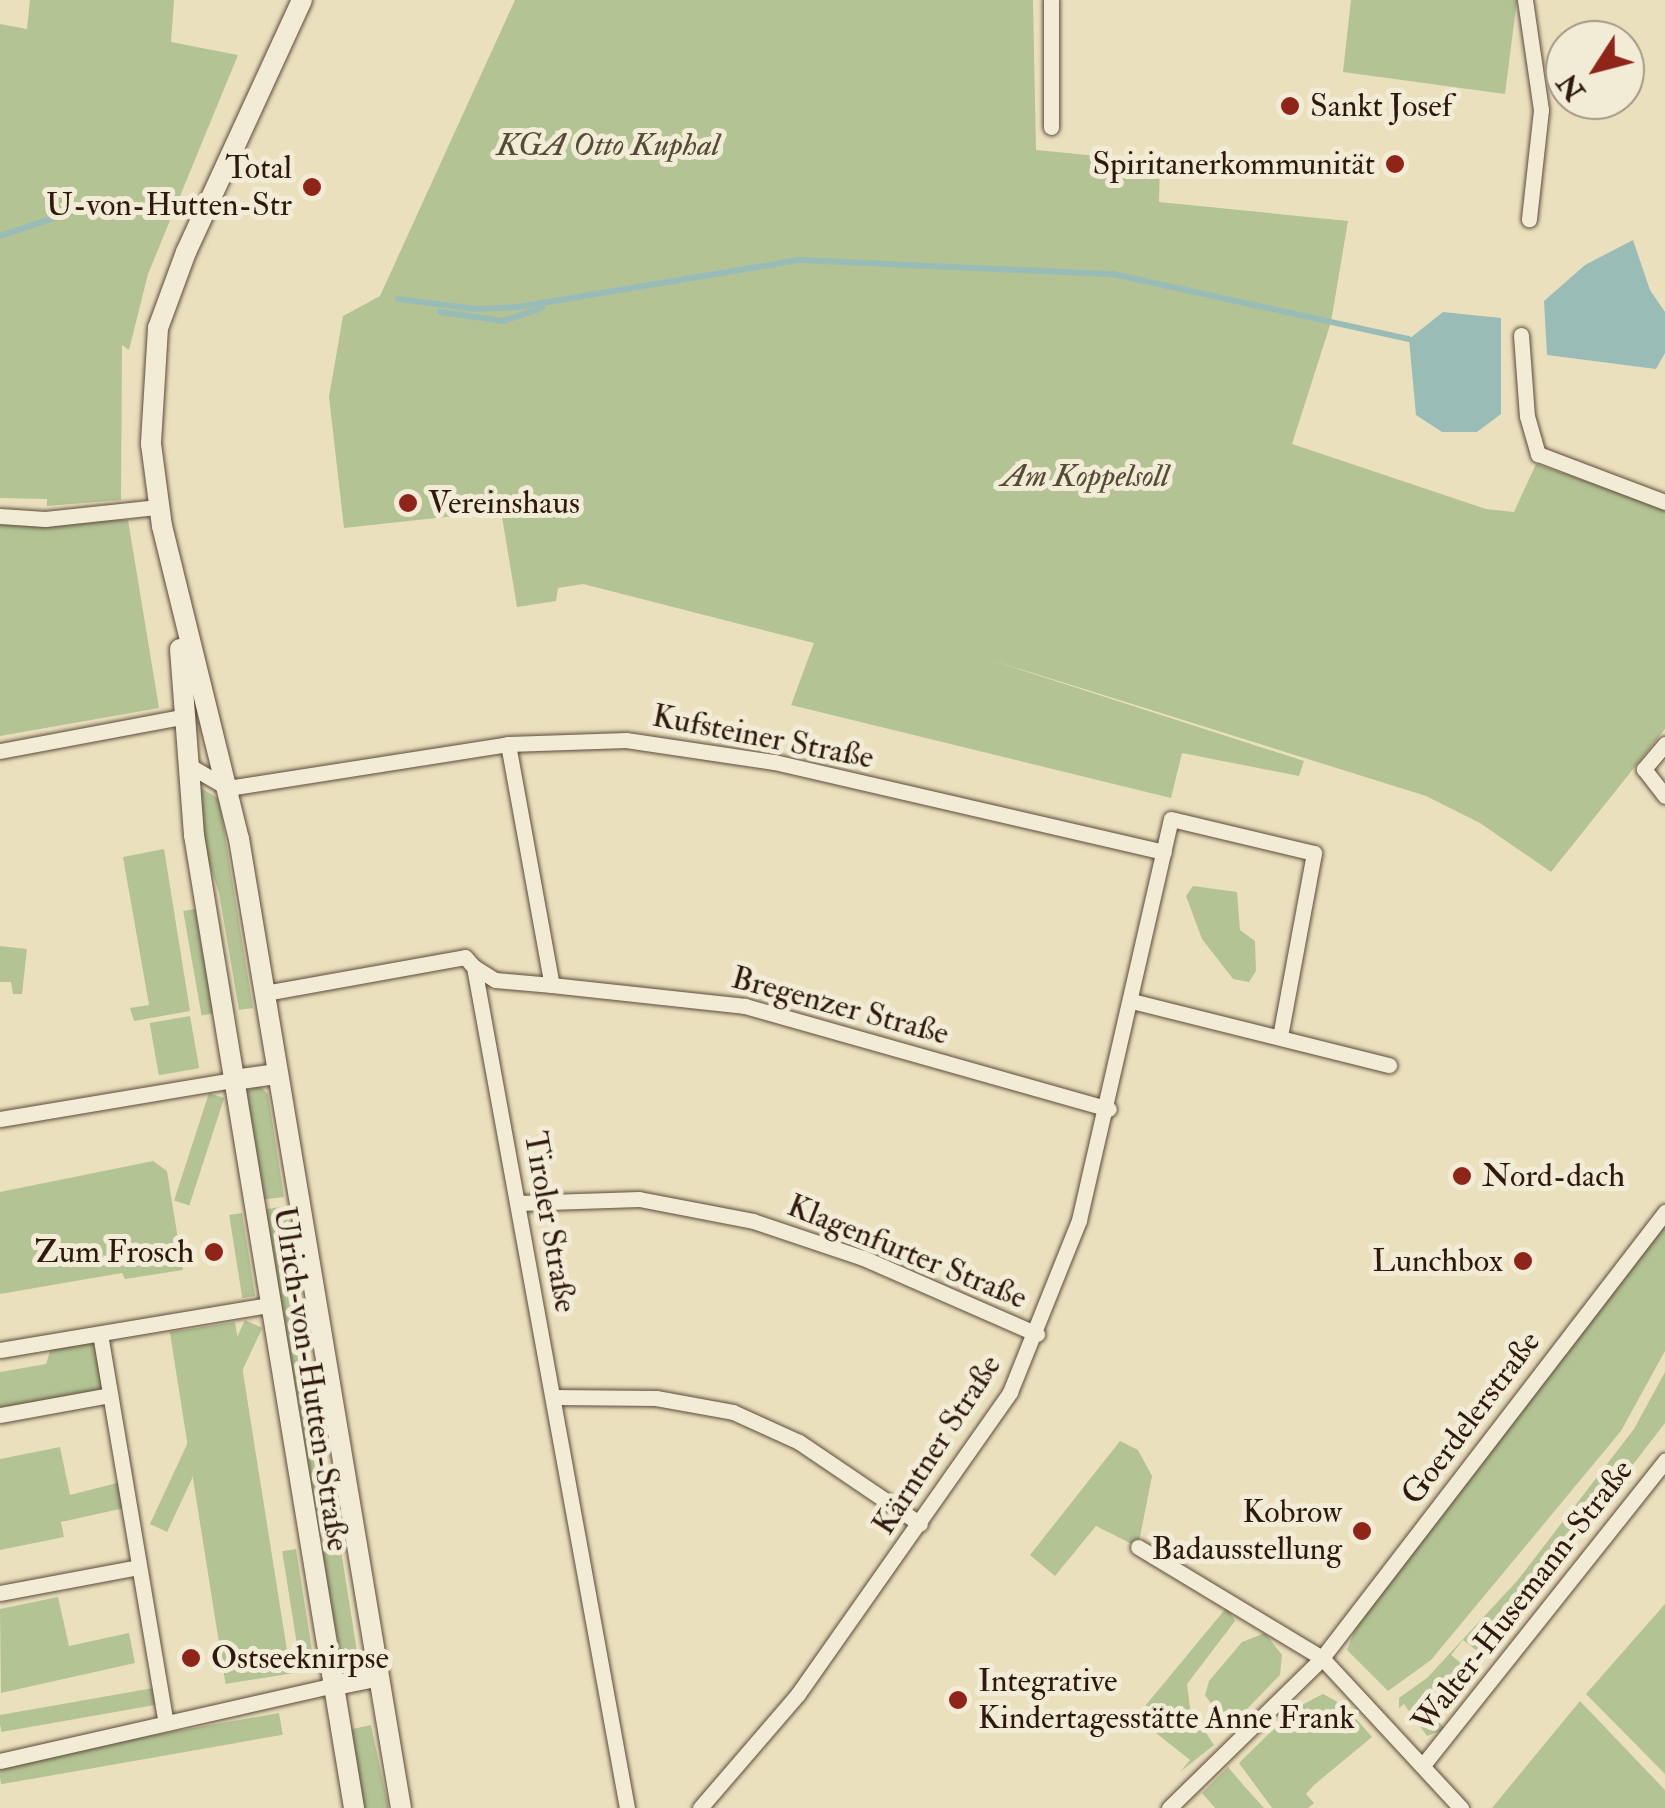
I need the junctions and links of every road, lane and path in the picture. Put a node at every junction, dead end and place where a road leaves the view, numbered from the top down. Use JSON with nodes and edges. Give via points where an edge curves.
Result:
{"nodes":[{"id":1,"x":302,"y":0,"type":"edge"},
{"id":2,"x":1051,"y":0,"type":"edge"},
{"id":3,"x":1525,"y":0,"type":"edge"},
{"id":4,"x":1052,"y":127,"type":"dead end"},
{"id":5,"x":1530,"y":219,"type":"dead end"},
{"id":6,"x":1521,"y":335,"type":"dead end"},
{"id":7,"x":1665,"y":502,"type":"edge"},
{"id":8,"x":158,"y":507,"type":"junction"},
{"id":9,"x":0,"y":516,"type":"edge"},
{"id":10,"x":179,"y":602,"type":"junction"},
{"id":11,"x":182,"y":717,"type":"junction"},
{"id":12,"x":508,"y":744,"type":"junction"},
{"id":13,"x":1665,"y":744,"type":"edge"},
{"id":14,"x":0,"y":751,"type":"edge"},
{"id":15,"x":185,"y":762,"type":"junction"},
{"id":16,"x":228,"y":788,"type":"junction"},
{"id":17,"x":1665,"y":796,"type":"edge"},
{"id":18,"x":1164,"y":852,"type":"junction"},
{"id":19,"x":474,"y":967,"type":"junction"},
{"id":20,"x":552,"y":985,"type":"junction"},
{"id":21,"x":265,"y":993,"type":"junction"},
{"id":22,"x":1132,"y":1001,"type":"junction"},
{"id":23,"x":1280,"y":1037,"type":"junction"},
{"id":24,"x":1390,"y":1064,"type":"dead end"},
{"id":25,"x":276,"y":1074,"type":"junction"},
{"id":26,"x":234,"y":1080,"type":"junction"},
{"id":27,"x":1108,"y":1109,"type":"junction"},
{"id":28,"x":0,"y":1120,"type":"edge"},
{"id":29,"x":520,"y":1203,"type":"junction"},
{"id":30,"x":1665,"y":1212,"type":"edge"},
{"id":31,"x":269,"y":1306,"type":"junction"},
{"id":32,"x":100,"y":1334,"type":"junction"},
{"id":33,"x":1038,"y":1334,"type":"junction"},
{"id":34,"x":0,"y":1350,"type":"edge"},
{"id":35,"x":110,"y":1396,"type":"junction"},
{"id":36,"x":554,"y":1397,"type":"junction"},
{"id":37,"x":0,"y":1415,"type":"edge"},
{"id":38,"x":1665,"y":1460,"type":"edge"},
{"id":39,"x":920,"y":1524,"type":"junction"},
{"id":40,"x":1138,"y":1547,"type":"dead end"},
{"id":41,"x":139,"y":1567,"type":"junction"},
{"id":42,"x":0,"y":1592,"type":"edge"},
{"id":43,"x":1322,"y":1658,"type":"junction"},
{"id":44,"x":375,"y":1677,"type":"junction"},
{"id":45,"x":331,"y":1686,"type":"junction"},
{"id":46,"x":165,"y":1720,"type":"junction"},
{"id":47,"x":0,"y":1761,"type":"edge"},
{"id":48,"x":1423,"y":1765,"type":"junction"},
{"id":49,"x":354,"y":1808,"type":"edge"},
{"id":50,"x":401,"y":1808,"type":"edge"},
{"id":51,"x":628,"y":1808,"type":"edge"},
{"id":52,"x":700,"y":1808,"type":"edge"},
{"id":53,"x":1169,"y":1808,"type":"edge"},
{"id":54,"x":1462,"y":1808,"type":"edge"}],
"edges":[{"from":1,"to":8,"type":"street","name":"Ulrich-von-Hutten-Straße","via":[[158,328],[151,444]]},
{"from":2,"to":4,"type":"street"},
{"from":3,"to":5,"type":"street","via":[[1541,110]]},
{"from":6,"to":7,"type":"street","via":[[1527,416],[1538,454]]},
{"from":8,"to":9,"type":"street","via":[[45,519]]},
{"from":8,"to":10,"type":"street","name":"Ulrich-von-Hutten-Straße"},
{"from":10,"to":11,"type":"street","name":"Ulrich-von-Hutten-Straße"},
{"from":10,"to":16,"type":"street","name":"Ulrich-von-Hutten-Straße"},
{"from":11,"to":14,"type":"street"},
{"from":11,"to":15,"type":"street","name":"Ulrich-von-Hutten-Straße"},
{"from":12,"to":16,"type":"street","name":"Kufsteiner Straße"},
{"from":12,"to":18,"type":"street","name":"Kufsteiner Straße","via":[[626,740],[691,746]]},
{"from":12,"to":20,"type":"street"},
{"from":13,"to":17,"type":"street","via":[[1644,770]]},
{"from":15,"to":16,"type":"street"},
{"from":15,"to":26,"type":"street","name":"Ulrich-von-Hutten-Straße"},
{"from":16,"to":21,"type":"street","name":"Ulrich-von-Hutten-Straße"},
{"from":18,"to":22,"type":"street","name":"Kärntner Straße"},
{"from":18,"to":23,"type":"street","name":"Kärntner Straße","via":[[1171,820],[1314,853]]},
{"from":19,"to":20,"type":"street","via":[[495,980]]},
{"from":19,"to":21,"type":"street","via":[[465,957]]},
{"from":19,"to":29,"type":"street","name":"Tiroler Straße"},
{"from":20,"to":27,"type":"street","name":"Bregenzer Straße","via":[[745,1006]]},
{"from":21,"to":25,"type":"street","name":"Ulrich-von-Hutten-Straße"},
{"from":22,"to":23,"type":"street"},
{"from":22,"to":27,"type":"street","name":"Kärntner Straße"},
{"from":23,"to":24,"type":"street"},
{"from":25,"to":26,"type":"street"},
{"from":25,"to":44,"type":"street","name":"Ulrich-von-Hutten-Straße"},
{"from":26,"to":28,"type":"street"},
{"from":26,"to":31,"type":"street","name":"Ulrich-von-Hutten-Straße"},
{"from":27,"to":33,"type":"street","name":"Kärntner Straße","via":[[1079,1220]]},
{"from":29,"to":33,"type":"street","name":"Klagenfurter Straße","via":[[639,1200],[753,1221],[863,1258]]},
{"from":29,"to":36,"type":"street","name":"Tiroler Straße"},
{"from":30,"to":43,"type":"street","name":"Goerdelerstraße"},
{"from":31,"to":32,"type":"street"},
{"from":31,"to":45,"type":"street","name":"Ulrich-von-Hutten-Straße"},
{"from":32,"to":34,"type":"street"},
{"from":32,"to":35,"type":"street"},
{"from":33,"to":39,"type":"street","name":"Kärntner Straße","via":[[988,1429]]},
{"from":35,"to":37,"type":"street"},
{"from":35,"to":41,"type":"street"},
{"from":36,"to":39,"type":"street","via":[[656,1398],[733,1412],[799,1442]]},
{"from":36,"to":51,"type":"street","name":"Tiroler Straße"},
{"from":38,"to":48,"type":"street","name":"Walter-Husemann-Straße"},
{"from":39,"to":52,"type":"street","name":"Kärntner Straße","via":[[798,1694]]},
{"from":40,"to":43,"type":"street"},
{"from":41,"to":42,"type":"street"},
{"from":41,"to":46,"type":"street"},
{"from":43,"to":48,"type":"street"},
{"from":43,"to":53,"type":"street","name":"Goerdelerstraße"},
{"from":44,"to":45,"type":"street"},
{"from":44,"to":50,"type":"street","name":"Ulrich-von-Hutten-Straße"},
{"from":45,"to":46,"type":"street"},
{"from":45,"to":49,"type":"street","name":"Ulrich-von-Hutten-Straße"},
{"from":46,"to":47,"type":"street"},
{"from":48,"to":54,"type":"street"}]}
